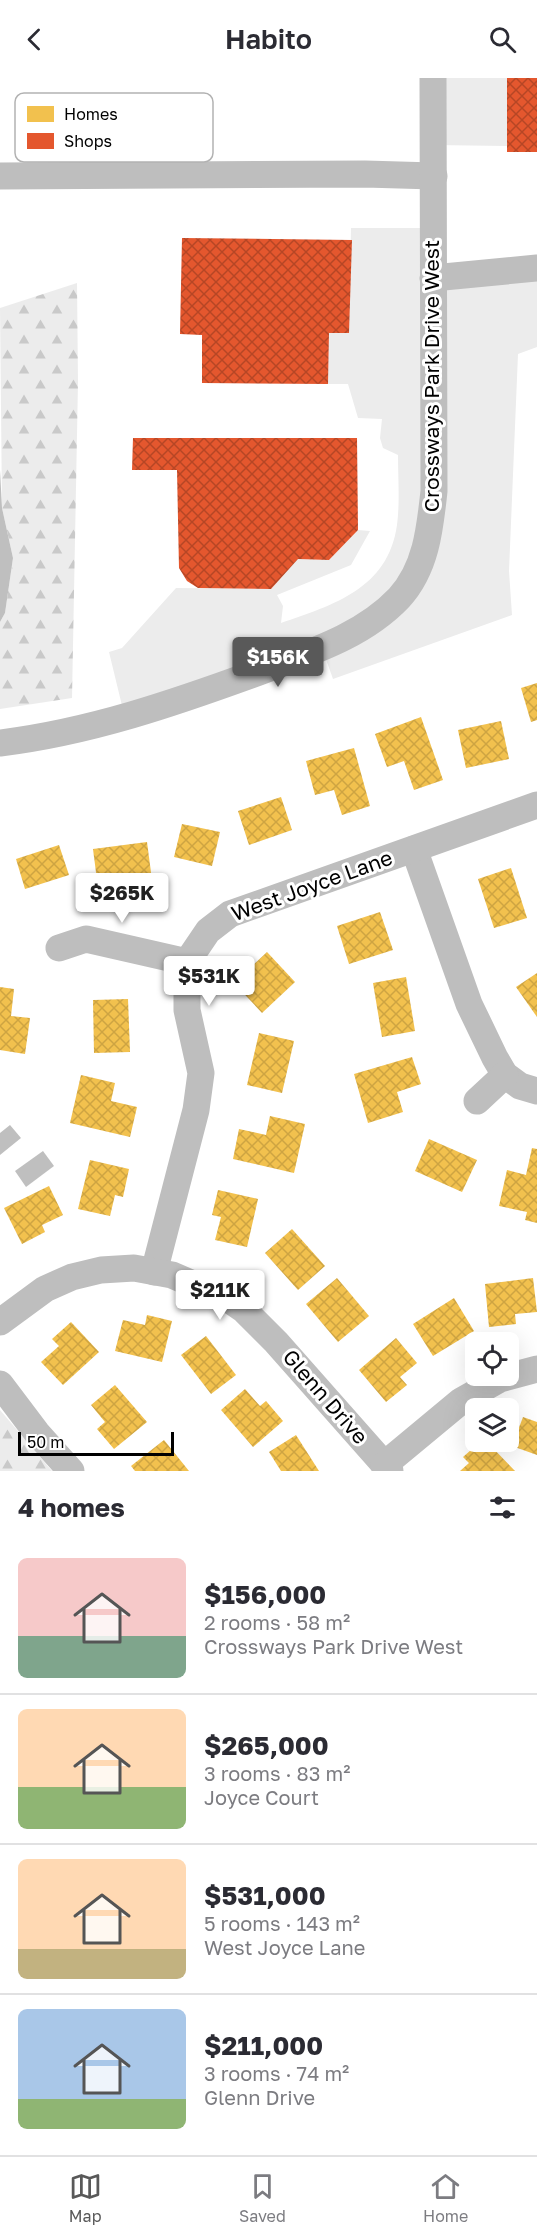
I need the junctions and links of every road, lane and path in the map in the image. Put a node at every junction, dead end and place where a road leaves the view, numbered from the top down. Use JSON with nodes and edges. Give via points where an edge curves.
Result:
{"nodes":[{"id":1,"x":433,"y":78,"type":"edge"},
{"id":2,"x":0,"y":176,"type":"edge"},
{"id":3,"x":434,"y":176,"type":"junction"},
{"id":4,"x":537,"y":268,"type":"edge"},
{"id":5,"x":433,"y":278,"type":"junction"},
{"id":6,"x":0,"y":743,"type":"edge"},
{"id":7,"x":537,"y":806,"type":"edge"},
{"id":8,"x":414,"y":849,"type":"junction"},
{"id":9,"x":58,"y":948,"type":"dead end"},
{"id":10,"x":187,"y":962,"type":"junction"},
{"id":11,"x":505,"y":1074,"type":"junction"},
{"id":12,"x":537,"y":1091,"type":"edge"},
{"id":13,"x":477,"y":1101,"type":"dead end"},
{"id":14,"x":154,"y":1272,"type":"junction"},
{"id":15,"x":0,"y":1322,"type":"edge"},
{"id":16,"x":537,"y":1369,"type":"edge"},
{"id":17,"x":0,"y":1384,"type":"edge"},
{"id":18,"x":387,"y":1468,"type":"edge"},
{"id":19,"x":71,"y":1471,"type":"edge"}],
"edges":[{"from":1,"to":3,"type":"street","name":"Crossways Park Drive West"},
{"from":2,"to":3,"type":"street"},
{"from":3,"to":5,"type":"street","name":"Crossways Park Drive West"},
{"from":4,"to":5,"type":"street"},
{"from":5,"to":6,"type":"street","name":"Crossways Park Drive West","via":[[434,491],[422,558],[400,597],[373,621],[322,648],[204,692],[48,738]]},
{"from":7,"to":8,"type":"street","name":"West Joyce Lane"},
{"from":8,"to":10,"type":"street","name":"West Joyce Lane","via":[[230,914],[208,931]]},
{"from":8,"to":11,"type":"street","name":"West Joyce Lane","via":[[469,1004]]},
{"from":9,"to":10,"type":"street","via":[[87,939]]},
{"from":10,"to":14,"type":"street","via":[[187,1010],[201,1073],[196,1110]]},
{"from":11,"to":12,"type":"street","name":"West Joyce Lane","via":[[520,1086]]},
{"from":11,"to":13,"type":"street"},
{"from":14,"to":15,"type":"street","name":"Glenn Drive","via":[[101,1269],[72,1277],[45,1288]]},
{"from":14,"to":18,"type":"street","name":"Glenn Drive","via":[[172,1275],[244,1310]]},
{"from":16,"to":18,"type":"street","via":[[500,1379],[461,1401]]},
{"from":17,"to":19,"type":"street"}]}
